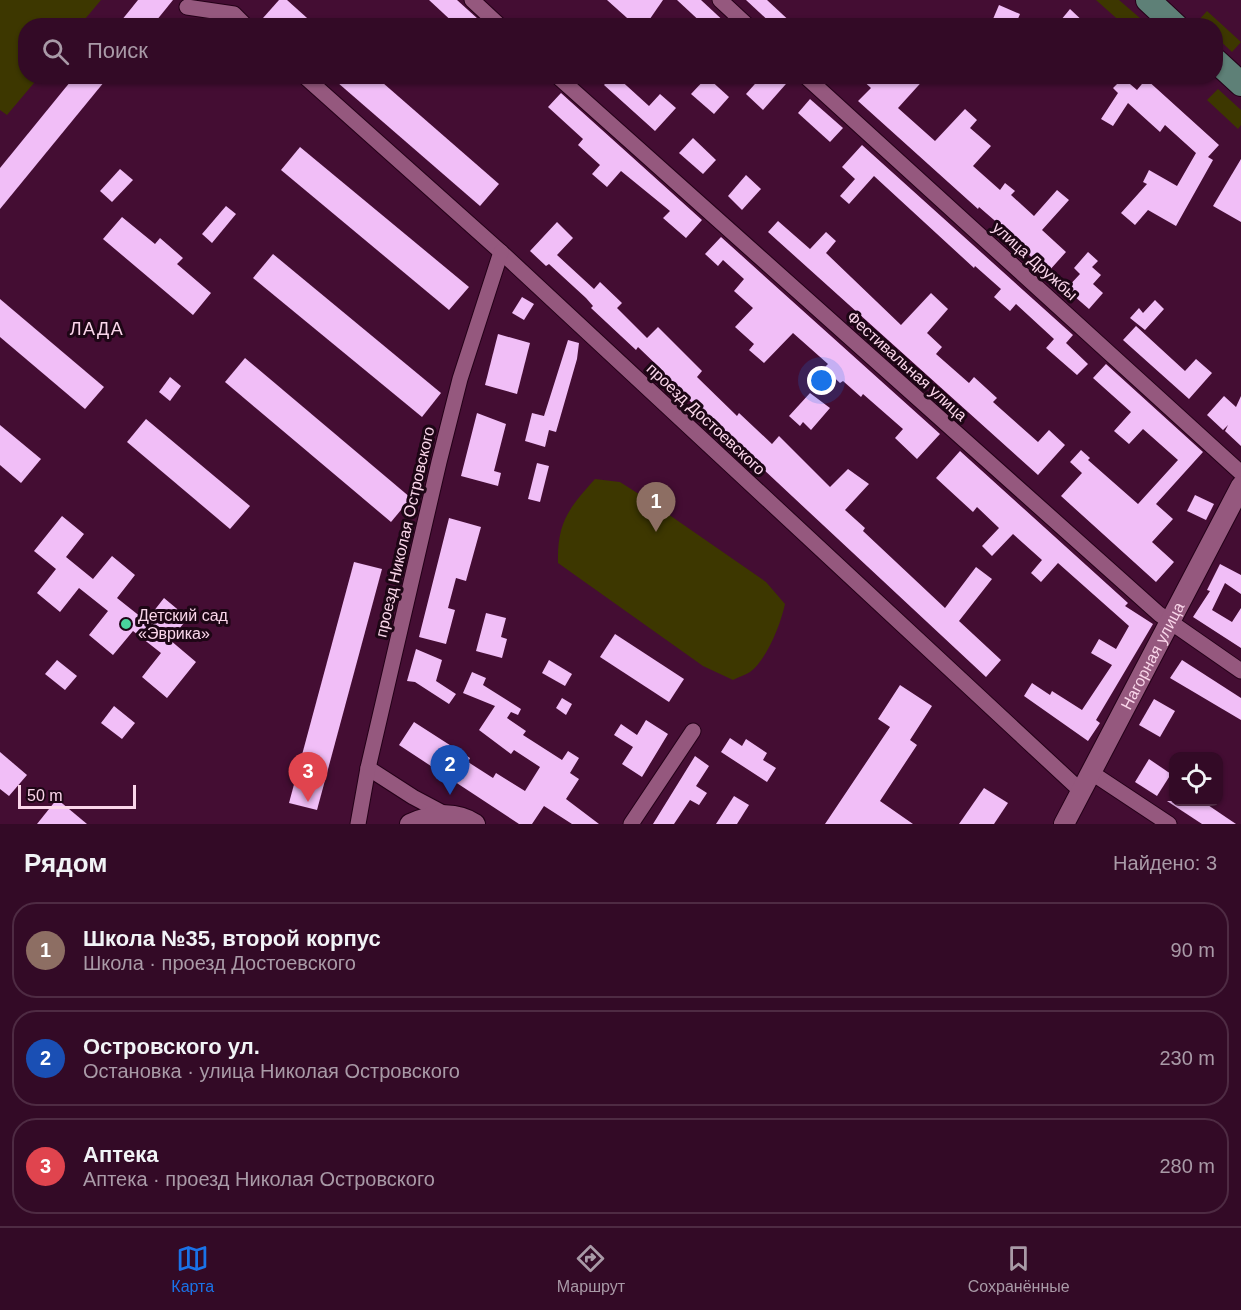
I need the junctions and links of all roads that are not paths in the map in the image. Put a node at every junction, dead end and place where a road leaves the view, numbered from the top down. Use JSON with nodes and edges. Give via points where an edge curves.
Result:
{"nodes":[{"id":1,"x":472,"y":0,"type":"edge"},
{"id":2,"x":720,"y":0,"type":"edge"},
{"id":3,"x":1148,"y":0,"type":"edge"},
{"id":4,"x":187,"y":8,"type":"dead end"},
{"id":5,"x":238,"y":18,"type":"edge"},
{"id":6,"x":491,"y":18,"type":"edge"},
{"id":7,"x":739,"y":18,"type":"edge"},
{"id":8,"x":1167,"y":18,"type":"edge"},
{"id":9,"x":1223,"y":68,"type":"edge"},
{"id":10,"x":313,"y":84,"type":"edge"},
{"id":11,"x":566,"y":84,"type":"edge"},
{"id":12,"x":814,"y":84,"type":"edge"},
{"id":13,"x":1241,"y":84,"type":"edge"},
{"id":14,"x":501,"y":252,"type":"junction"},
{"id":15,"x":1241,"y":473,"type":"edge"},
{"id":16,"x":1241,"y":486,"type":"edge"},
{"id":17,"x":1168,"y":622,"type":"junction"},
{"id":18,"x":1241,"y":671,"type":"edge"},
{"id":19,"x":693,"y":731,"type":"dead end"},
{"id":20,"x":368,"y":768,"type":"junction"},
{"id":21,"x":1092,"y":773,"type":"junction"},
{"id":22,"x":1082,"y":792,"type":"junction"},
{"id":23,"x":445,"y":814,"type":"junction"},
{"id":24,"x":358,"y":824,"type":"edge"},
{"id":25,"x":410,"y":824,"type":"edge"},
{"id":26,"x":476,"y":824,"type":"edge"},
{"id":27,"x":631,"y":824,"type":"edge"},
{"id":28,"x":1064,"y":824,"type":"edge"},
{"id":29,"x":1170,"y":824,"type":"edge"}],
"edges":[{"from":1,"to":6,"type":"street"},
{"from":2,"to":7,"type":"street"},
{"from":3,"to":8,"type":"main road"},
{"from":4,"to":5,"type":"street","via":[[234,14]]},
{"from":9,"to":13,"type":"main road"},
{"from":10,"to":14,"type":"street","name":"проезд Достоевского"},
{"from":11,"to":17,"type":"street","name":"Фестивальная улица"},
{"from":12,"to":15,"type":"street","name":"улица Дружбы"},
{"from":14,"to":20,"type":"street","name":"проезд Николая Островского","via":[[460,379]]},
{"from":14,"to":22,"type":"street","name":"проезд Достоевского"},
{"from":16,"to":17,"type":"street","name":"Нагорная улица"},
{"from":17,"to":18,"type":"street","name":"Фестивальная улица"},
{"from":17,"to":21,"type":"street","name":"Нагорная улица"},
{"from":19,"to":27,"type":"street"},
{"from":20,"to":23,"type":"street"},
{"from":20,"to":24,"type":"street","name":"проезд Николая Островского"},
{"from":21,"to":22,"type":"street","name":"Нагорная улица"},
{"from":21,"to":29,"type":"street"},
{"from":22,"to":28,"type":"street","name":"Нагорная улица"},
{"from":23,"to":25,"type":"street"},
{"from":23,"to":26,"type":"street"}]}
